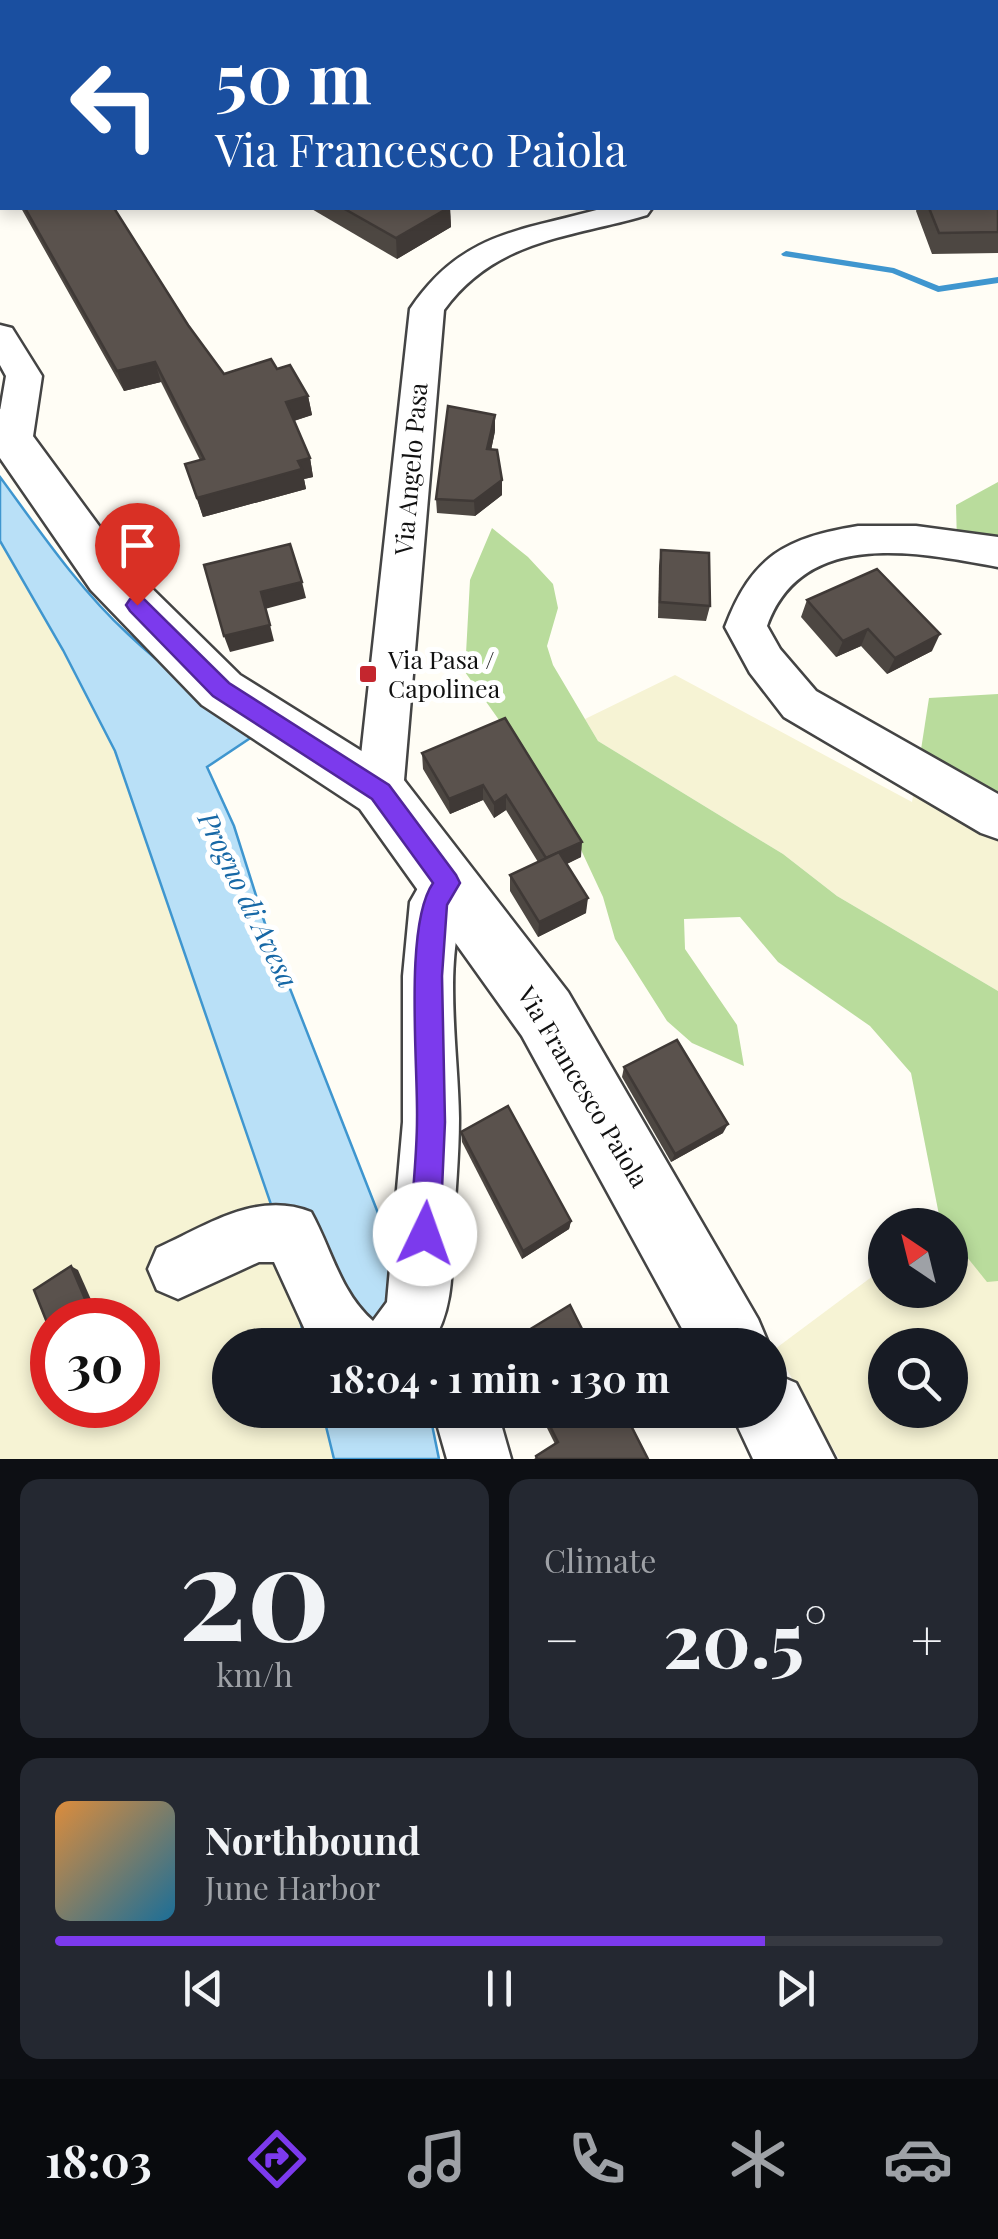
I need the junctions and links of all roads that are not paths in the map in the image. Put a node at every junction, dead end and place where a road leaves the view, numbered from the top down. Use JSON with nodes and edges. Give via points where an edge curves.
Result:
{"nodes":[{"id":1,"x":616,"y":210,"type":"edge"},
{"id":2,"x":525,"y":219,"type":"edge"},
{"id":3,"x":0,"y":336,"type":"edge"},
{"id":4,"x":6,"y":433,"type":"edge"},
{"id":5,"x":998,"y":552,"type":"edge"},
{"id":6,"x":380,"y":792,"type":"junction"},
{"id":7,"x":998,"y":818,"type":"edge"},
{"id":8,"x":447,"y":883,"type":"junction"},
{"id":9,"x":178,"y":1269,"type":"dead end"},
{"id":10,"x":332,"y":1328,"type":"edge"},
{"id":11,"x":405,"y":1328,"type":"edge"},
{"id":12,"x":722,"y":1328,"type":"edge"},
{"id":13,"x":470,"y":1428,"type":"edge"},
{"id":14,"x":779,"y":1428,"type":"edge"},
{"id":15,"x":479,"y":1459,"type":"edge"},
{"id":16,"x":796,"y":1459,"type":"edge"}],
"edges":[{"from":1,"to":2,"type":"street","name":"Via Angelo Pasa"},
{"from":2,"to":6,"type":"street","name":"Via Angelo Pasa","via":[[445,280],[426,310]]},
{"from":3,"to":4,"type":"street","via":[[24,376]]},
{"from":4,"to":6,"type":"street","via":[[109,577],[221,690]]},
{"from":5,"to":7,"type":"street","via":[[930,539],[827,545],[780,569],[758,595],[746,627],[800,704]]},
{"from":6,"to":8,"type":"street","name":"Via Francesco Paiola"},
{"from":8,"to":11,"type":"street","via":[[434,902],[429,976],[431,1122],[422,1272],[415,1315]]},
{"from":8,"to":12,"type":"street","name":"Via Francesco Paiola","via":[[545,1014]]},
{"from":9,"to":10,"type":"street","via":[[257,1233],[290,1233]]},
{"from":13,"to":15,"type":"street"},
{"from":14,"to":16,"type":"street"}]}
